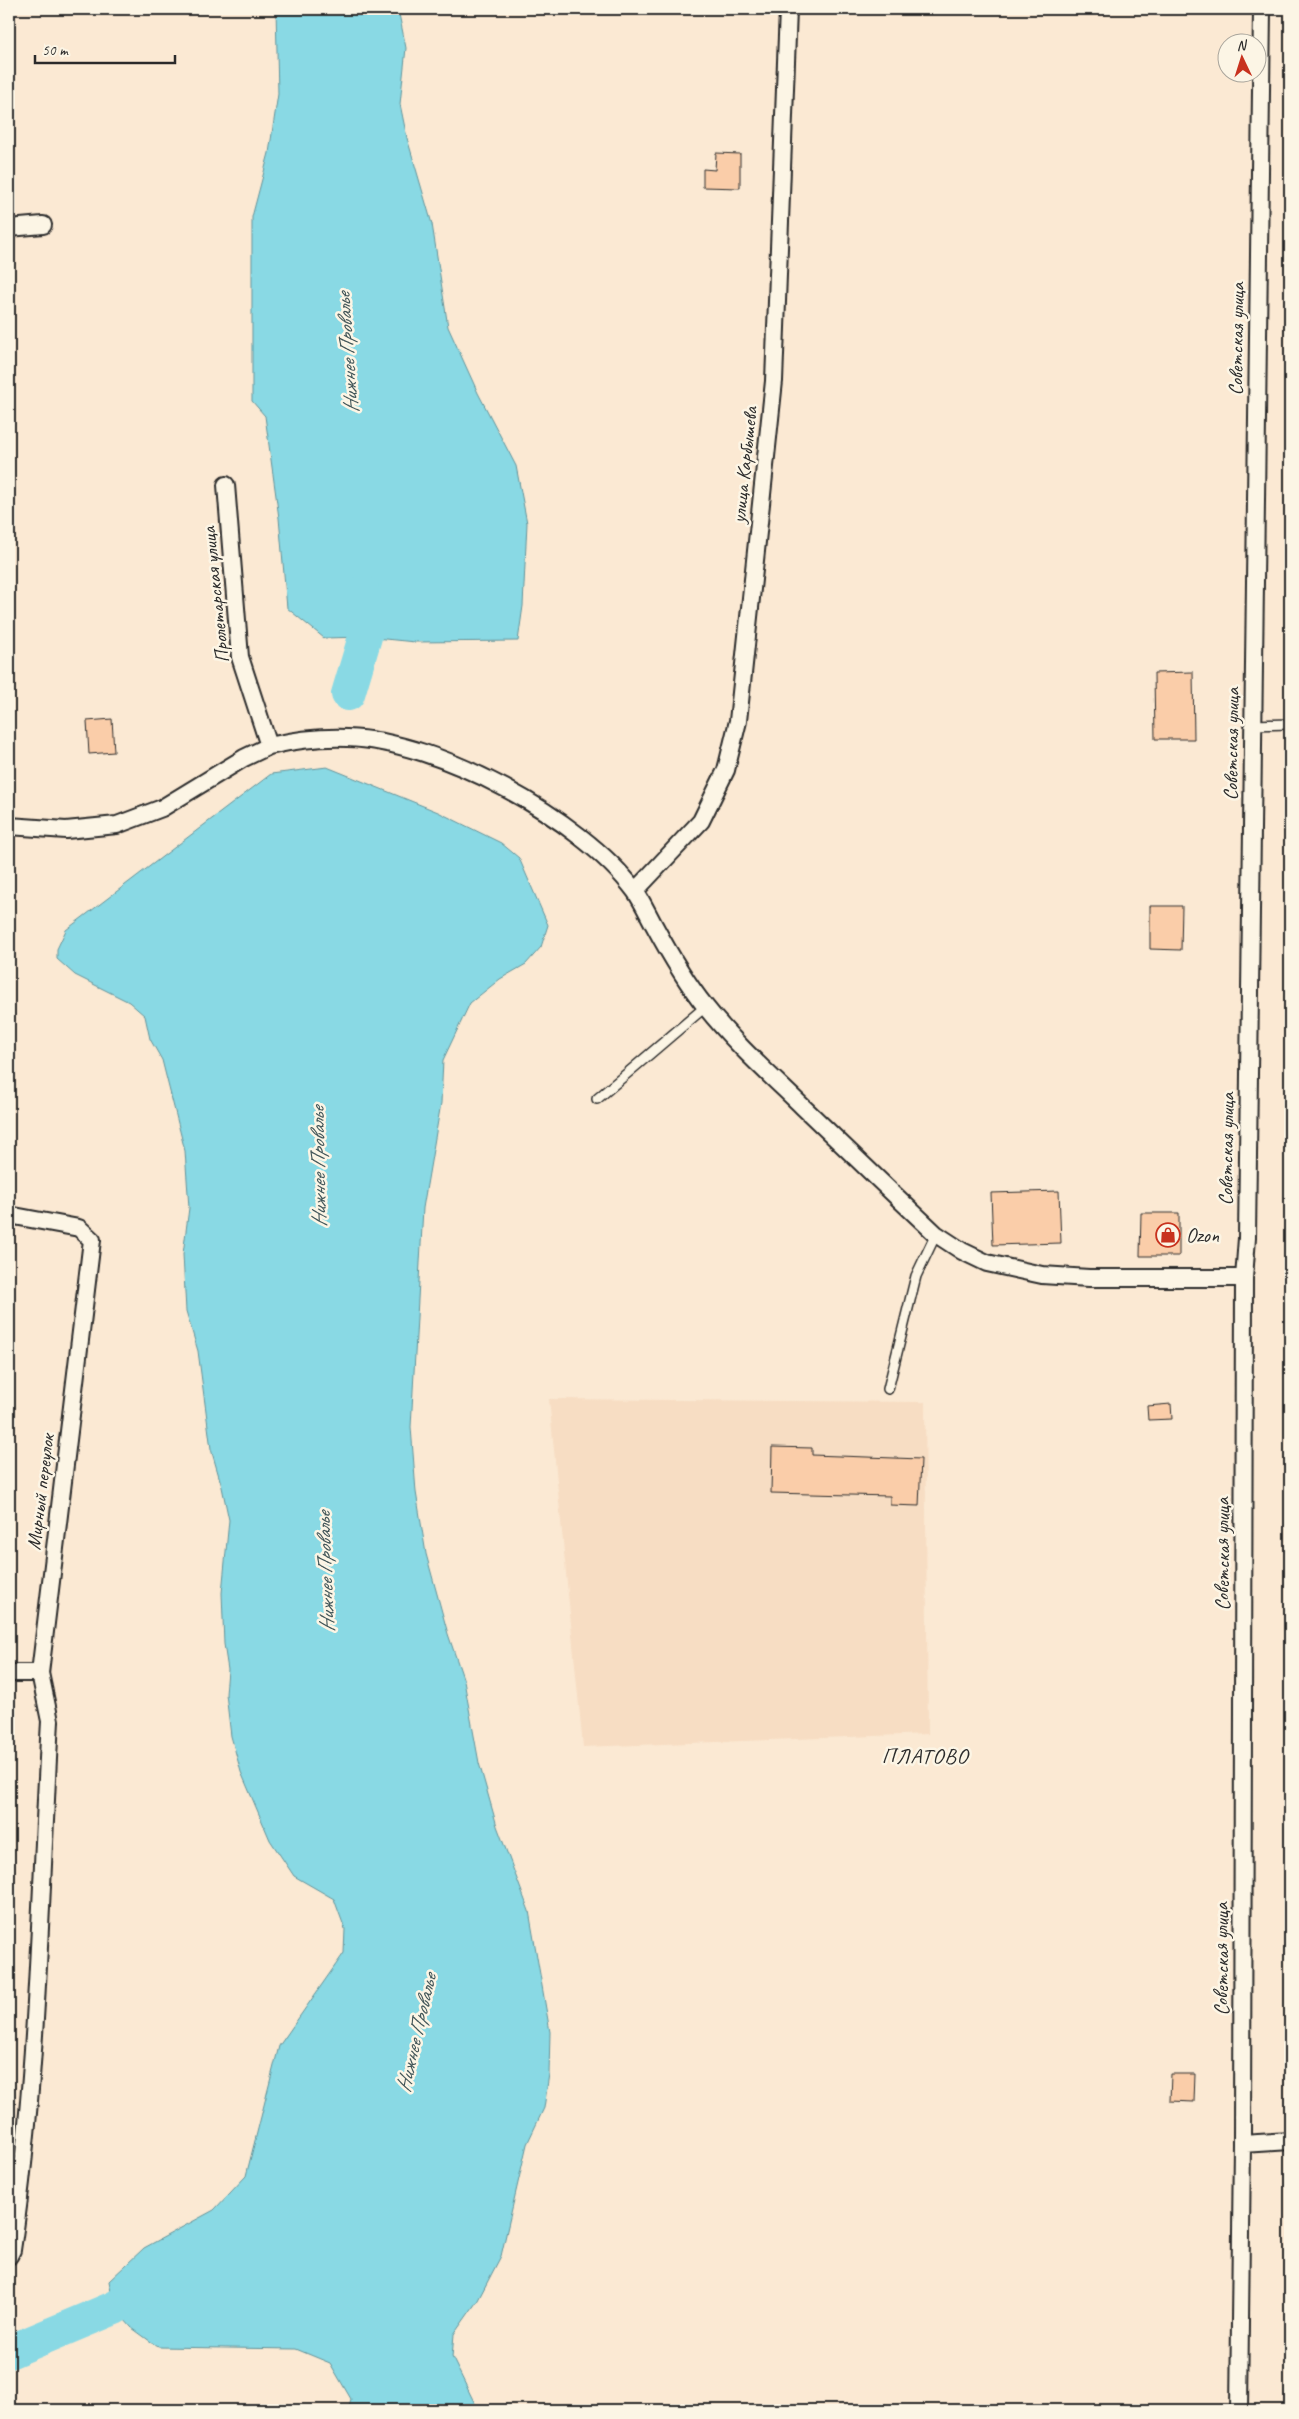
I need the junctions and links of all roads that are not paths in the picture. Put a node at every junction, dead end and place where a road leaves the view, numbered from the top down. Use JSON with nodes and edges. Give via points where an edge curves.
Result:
{"nodes":[{"id":1,"x":788,"y":9,"type":"edge"},
{"id":2,"x":1262,"y":9,"type":"edge"},
{"id":3,"x":43,"y":225,"type":"dead end"},
{"id":4,"x":9,"y":228,"type":"edge"},
{"id":5,"x":226,"y":485,"type":"dead end"},
{"id":6,"x":1290,"y":724,"type":"edge"},
{"id":7,"x":1252,"y":725,"type":"junction"},
{"id":8,"x":269,"y":746,"type":"junction"},
{"id":9,"x":9,"y":826,"type":"edge"},
{"id":10,"x":635,"y":891,"type":"junction"},
{"id":11,"x":705,"y":1007,"type":"junction"},
{"id":12,"x":597,"y":1099,"type":"dead end"},
{"id":13,"x":9,"y":1216,"type":"edge"},
{"id":14,"x":936,"y":1234,"type":"junction"},
{"id":15,"x":1244,"y":1278,"type":"junction"},
{"id":16,"x":888,"y":1389,"type":"dead end"},
{"id":17,"x":9,"y":1673,"type":"edge"},
{"id":18,"x":40,"y":1673,"type":"junction"},
{"id":19,"x":1290,"y":2142,"type":"edge"},
{"id":20,"x":1242,"y":2144,"type":"junction"},
{"id":21,"x":9,"y":2256,"type":"edge"},
{"id":22,"x":1239,"y":2410,"type":"edge"}],
"edges":[{"from":1,"to":10,"type":"street","name":"улица Карбышева","via":[[774,380],[738,721],[726,770],[701,821]]},
{"from":2,"to":7,"type":"street","name":"Советская улица"},
{"from":3,"to":4,"type":"street"},
{"from":5,"to":8,"type":"street","name":"Пролетарская улица","via":[[240,657]]},
{"from":6,"to":7,"type":"lane"},
{"from":7,"to":15,"type":"street","name":"Советская улица"},
{"from":8,"to":9,"type":"street","via":[[162,808],[117,825],[66,830]]},
{"from":8,"to":10,"type":"street","via":[[298,739],[349,738],[404,746],[450,763],[533,804],[570,829],[604,857]]},
{"from":10,"to":11,"type":"street","via":[[679,970]]},
{"from":11,"to":12,"type":"lane"},
{"from":11,"to":14,"type":"street","via":[[755,1060]]},
{"from":13,"to":18,"type":"street","name":"Мирный переулок","via":[[79,1228],[92,1240]]},
{"from":14,"to":15,"type":"street","via":[[987,1263],[1024,1272],[1089,1278]]},
{"from":14,"to":16,"type":"lane","via":[[916,1276]]},
{"from":15,"to":20,"type":"street","name":"Советская улица"},
{"from":17,"to":18,"type":"street"},
{"from":18,"to":21,"type":"street","name":"Мирный переулок","via":[[50,1721],[32,2046],[20,2201]]},
{"from":19,"to":20,"type":"street"},
{"from":20,"to":22,"type":"street","name":"Советская улица"}]}
